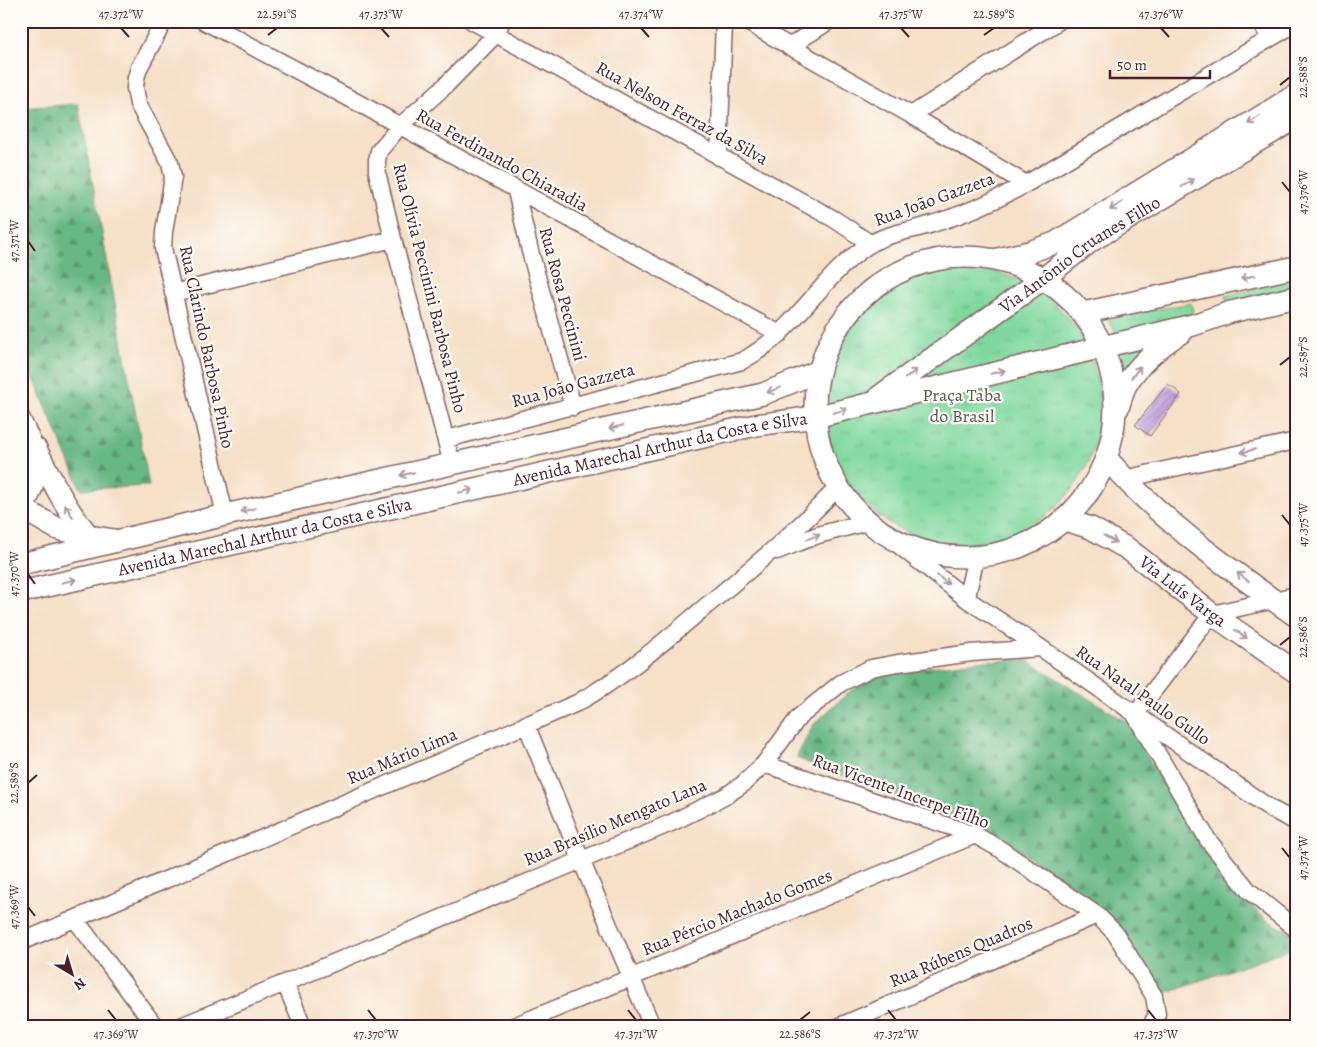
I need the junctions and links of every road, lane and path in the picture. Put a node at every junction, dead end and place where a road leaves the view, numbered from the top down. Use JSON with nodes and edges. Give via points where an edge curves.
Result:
{"nodes":[{"id":1,"x":164,"y":21,"type":"edge"},
{"id":2,"x":204,"y":21,"type":"edge"},
{"id":3,"x":472,"y":21,"type":"edge"},
{"id":4,"x":724,"y":21,"type":"edge"},
{"id":5,"x":745,"y":21,"type":"edge"},
{"id":6,"x":829,"y":21,"type":"edge"},
{"id":7,"x":1059,"y":21,"type":"edge"},
{"id":8,"x":1260,"y":21,"type":"edge"},
{"id":9,"x":1296,"y":23,"type":"edge"},
{"id":10,"x":499,"y":27,"type":"edge"},
{"id":11,"x":1270,"y":38,"type":"junction"},
{"id":12,"x":789,"y":47,"type":"junction"},
{"id":13,"x":1296,"y":95,"type":"edge"},
{"id":14,"x":911,"y":115,"type":"junction"},
{"id":15,"x":1296,"y":118,"type":"edge"},
{"id":16,"x":399,"y":127,"type":"junction"},
{"id":17,"x":719,"y":157,"type":"junction"},
{"id":18,"x":1026,"y":184,"type":"junction"},
{"id":19,"x":516,"y":191,"type":"junction"},
{"id":20,"x":393,"y":240,"type":"junction"},
{"id":21,"x":871,"y":244,"type":"junction"},
{"id":22,"x":1073,"y":255,"type":"junction"},
{"id":23,"x":995,"y":260,"type":"junction"},
{"id":24,"x":1296,"y":267,"type":"edge"},
{"id":25,"x":1044,"y":278,"type":"junction"},
{"id":26,"x":1204,"y":288,"type":"junction"},
{"id":27,"x":173,"y":294,"type":"junction"},
{"id":28,"x":1065,"y":294,"type":"junction"},
{"id":29,"x":1296,"y":297,"type":"edge"},
{"id":30,"x":1083,"y":313,"type":"junction"},
{"id":31,"x":1202,"y":322,"type":"junction"},
{"id":32,"x":780,"y":334,"type":"junction"},
{"id":33,"x":1104,"y":346,"type":"junction"},
{"id":34,"x":819,"y":371,"type":"junction"},
{"id":35,"x":871,"y":402,"type":"junction"},
{"id":36,"x":573,"y":407,"type":"junction"},
{"id":37,"x":1116,"y":416,"type":"junction"},
{"id":38,"x":21,"y":417,"type":"edge"},
{"id":39,"x":815,"y":417,"type":"junction"},
{"id":40,"x":775,"y":423,"type":"junction"},
{"id":41,"x":447,"y":439,"type":"junction"},
{"id":42,"x":1296,"y":441,"type":"edge"},
{"id":43,"x":36,"y":449,"type":"junction"},
{"id":44,"x":821,"y":451,"type":"junction"},
{"id":45,"x":1107,"y":460,"type":"junction"},
{"id":46,"x":443,"y":466,"type":"junction"},
{"id":47,"x":1124,"y":479,"type":"junction"},
{"id":48,"x":837,"y":488,"type":"junction"},
{"id":49,"x":440,"y":496,"type":"junction"},
{"id":50,"x":21,"y":509,"type":"edge"},
{"id":51,"x":225,"y":515,"type":"junction"},
{"id":52,"x":1065,"y":520,"type":"junction"},
{"id":53,"x":867,"y":522,"type":"junction"},
{"id":54,"x":89,"y":536,"type":"junction"},
{"id":55,"x":891,"y":539,"type":"junction"},
{"id":56,"x":122,"y":541,"type":"junction"},
{"id":57,"x":768,"y":555,"type":"junction"},
{"id":58,"x":976,"y":557,"type":"junction"},
{"id":59,"x":21,"y":564,"type":"edge"},
{"id":60,"x":21,"y":592,"type":"edge"},
{"id":61,"x":1296,"y":595,"type":"edge"},
{"id":62,"x":968,"y":600,"type":"junction"},
{"id":63,"x":1274,"y":601,"type":"junction"},
{"id":64,"x":1212,"y":614,"type":"junction"},
{"id":65,"x":1296,"y":616,"type":"edge"},
{"id":66,"x":1041,"y":648,"type":"junction"},
{"id":67,"x":1296,"y":672,"type":"edge"},
{"id":68,"x":1134,"y":715,"type":"junction"},
{"id":69,"x":526,"y":724,"type":"junction"},
{"id":70,"x":764,"y":764,"type":"junction"},
{"id":71,"x":1296,"y":822,"type":"edge"},
{"id":72,"x":975,"y":835,"type":"junction"},
{"id":73,"x":581,"y":860,"type":"junction"},
{"id":74,"x":1097,"y":915,"type":"junction"},
{"id":75,"x":75,"y":919,"type":"junction"},
{"id":76,"x":1296,"y":929,"type":"edge"},
{"id":77,"x":21,"y":942,"type":"edge"},
{"id":78,"x":631,"y":977,"type":"junction"},
{"id":79,"x":285,"y":983,"type":"junction"},
{"id":80,"x":1154,"y":1020,"type":"edge"},
{"id":81,"x":155,"y":1026,"type":"edge"},
{"id":82,"x":181,"y":1026,"type":"edge"},
{"id":83,"x":303,"y":1026,"type":"edge"},
{"id":84,"x":514,"y":1026,"type":"edge"},
{"id":85,"x":652,"y":1026,"type":"edge"},
{"id":86,"x":840,"y":1026,"type":"edge"}],
"edges":[{"from":1,"to":27,"type":"street","name":"Rua Clarindo Barbosa Pinho","via":[[139,68],[135,88],[138,104],[170,163],[173,177],[164,248]]},
{"from":2,"to":16,"type":"street","name":"Rua Ferdinando Chiaradia"},
{"from":3,"to":10,"type":"street","name":"Rua Nelson Ferraz da Silva"},
{"from":4,"to":17,"type":"street"},
{"from":5,"to":12,"type":"street"},
{"from":6,"to":12,"type":"street"},
{"from":7,"to":14,"type":"street"},
{"from":8,"to":11,"type":"street"},
{"from":9,"to":11,"type":"street","name":"Rua João Gazzeta"},
{"from":10,"to":16,"type":"street","name":"Rua Olívia Peccinini Barbosa Pinho","via":[[445,86]]},
{"from":10,"to":17,"type":"street","name":"Rua Nelson Ferraz da Silva"},
{"from":11,"to":18,"type":"street","name":"Rua João Gazzeta"},
{"from":12,"to":14,"type":"street"},
{"from":13,"to":23,"type":"main road","name":"Via Antônio Cruanes Filho","one_way":true,"via":[[1055,243]]},
{"from":14,"to":18,"type":"street"},
{"from":22,"to":15,"type":"main road","name":"Via Antônio Cruanes Filho","one_way":true,"via":[[1091,241]]},
{"from":16,"to":19,"type":"street","name":"Rua Ferdinando Chiaradia"},
{"from":16,"to":20,"type":"street","name":"Rua Olívia Peccinini Barbosa Pinho","via":[[379,151],[376,172]]},
{"from":17,"to":21,"type":"street","name":"Rua Nelson Ferraz da Silva","via":[[834,219]]},
{"from":18,"to":21,"type":"street","name":"Rua João Gazzeta","via":[[991,203]]},
{"from":19,"to":32,"type":"street","name":"Rua Ferdinando Chiaradia"},
{"from":19,"to":36,"type":"street","name":"Rua Rosa Peccinini"},
{"from":20,"to":27,"type":"street"},
{"from":20,"to":41,"type":"street","name":"Rua Olívia Peccinini Barbosa Pinho"},
{"from":21,"to":32,"type":"street","name":"Rua João Gazzeta","via":[[838,269]]},
{"from":22,"to":25,"type":"main road","name":"Via Antônio Cruanes Filho"},
{"from":22,"to":28,"type":"main road","via":[[1065,273]]},
{"from":23,"to":25,"type":"main road"},
{"from":23,"to":34,"type":"main road","via":[[944,258],[920,264],[889,278],[856,304],[840,324]]},
{"from":24,"to":26,"type":"main road","one_way":true},
{"from":25,"to":28,"type":"main road"},
{"from":35,"to":25,"type":"main road","name":"Via Antônio Cruanes Filho","one_way":true},
{"from":26,"to":30,"type":"main road"},
{"from":26,"to":31,"type":"main road"},
{"from":27,"to":51,"type":"street","name":"Rua Clarindo Barbosa Pinho"},
{"from":28,"to":30,"type":"main road"},
{"from":29,"to":31,"type":"main road","name":"Avenida Marechal Arthur da Costa e Silva"},
{"from":30,"to":33,"type":"main road"},
{"from":31,"to":33,"type":"main road","name":"Avenida Marechal Arthur da Costa e Silva"},
{"from":37,"to":31,"type":"main road","one_way":true,"via":[[1125,386],[1145,360],[1170,340]]},
{"from":32,"to":36,"type":"street","name":"Rua João Gazzeta","via":[[760,351],[742,360]]},
{"from":35,"to":33,"type":"main road","name":"Avenida Marechal Arthur da Costa e Silva","one_way":true},
{"from":33,"to":37,"type":"main road","via":[[1114,380]]},
{"from":34,"to":39,"type":"main road"},
{"from":34,"to":46,"type":"main road","name":"Avenida Marechal Arthur da Costa e Silva","one_way":true,"via":[[764,394]]},
{"from":39,"to":35,"type":"main road","name":"Avenida Marechal Arthur da Costa e Silva","one_way":true},
{"from":36,"to":41,"type":"street","name":"Rua João Gazzeta"},
{"from":37,"to":45,"type":"main road"},
{"from":38,"to":43,"type":"street"},
{"from":39,"to":40,"type":"main road","name":"Avenida Marechal Arthur da Costa e Silva"},
{"from":39,"to":44,"type":"main road"},
{"from":40,"to":44,"type":"main road","via":[[794,431]]},
{"from":49,"to":40,"type":"main road","name":"Avenida Marechal Arthur da Costa e Silva","one_way":true},
{"from":41,"to":46,"type":"street","name":"Rua Olívia Peccinini Barbosa Pinho"},
{"from":42,"to":47,"type":"street","one_way":true},
{"from":43,"to":50,"type":"main road","via":[[32,489]]},
{"from":54,"to":43,"type":"main road","one_way":true,"via":[[67,508]]},
{"from":44,"to":48,"type":"main road"},
{"from":45,"to":47,"type":"main road"},
{"from":45,"to":52,"type":"main road","via":[[1087,495]]},
{"from":46,"to":49,"type":"main road"},
{"from":46,"to":51,"type":"main road","name":"Avenida Marechal Arthur da Costa e Silva","one_way":true},
{"from":63,"to":47,"type":"main road","one_way":true,"via":[[1166,519]]},
{"from":48,"to":53,"type":"main road"},
{"from":48,"to":57,"type":"street","name":"Rua Mário Lima"},
{"from":60,"to":49,"type":"main road","name":"Avenida Marechal Arthur da Costa e Silva","one_way":true},
{"from":50,"to":54,"type":"main road","via":[[58,529]]},
{"from":51,"to":56,"type":"main road","name":"Avenida Marechal Arthur da Costa e Silva"},
{"from":52,"to":58,"type":"main road","via":[[1024,546]]},
{"from":52,"to":64,"type":"main road","name":"Via Luís Varga","one_way":true,"via":[[1091,528],[1128,549]]},
{"from":53,"to":55,"type":"main road"},
{"from":57,"to":53,"type":"street","name":"Rua Mário Lima","one_way":true,"via":[[818,535]]},
{"from":54,"to":56,"type":"main road"},
{"from":55,"to":58,"type":"main road","via":[[918,551],[947,557]]},
{"from":55,"to":62,"type":"street","name":"Rua Natal Paulo Gullo","one_way":true},
{"from":56,"to":59,"type":"main road","name":"Avenida Marechal Arthur da Costa e Silva"},
{"from":57,"to":69,"type":"street","name":"Rua Mário Lima","via":[[629,670],[577,703]]},
{"from":58,"to":62,"type":"street"},
{"from":61,"to":63,"type":"street"},
{"from":62,"to":66,"type":"street","name":"Rua Natal Paulo Gullo"},
{"from":63,"to":64,"type":"street"},
{"from":63,"to":65,"type":"main road"},
{"from":64,"to":67,"type":"main road","name":"Via Luís Varga","one_way":true},
{"from":64,"to":68,"type":"street"},
{"from":66,"to":68,"type":"street","name":"Rua Natal Paulo Gullo"},
{"from":66,"to":70,"type":"street","name":"Rua Brasílio Mengato Lana","via":[[871,668],[841,683],[799,717]]},
{"from":68,"to":71,"type":"street","name":"Rua Natal Paulo Gullo","via":[[1271,809]]},
{"from":68,"to":76,"type":"street","via":[[1208,840],[1249,891]]},
{"from":69,"to":73,"type":"street"},
{"from":69,"to":75,"type":"street","name":"Rua Mário Lima"},
{"from":70,"to":72,"type":"street","name":"Rua Vicente Incerpe Filho"},
{"from":70,"to":73,"type":"street","name":"Rua Brasílio Mengato Lana","via":[[744,784],[724,797]]},
{"from":72,"to":74,"type":"street","name":"Rua Vicente Incerpe Filho","via":[[1000,848]]},
{"from":72,"to":78,"type":"street","name":"Rua Pércio Machado Gomes"},
{"from":73,"to":78,"type":"street"},
{"from":73,"to":79,"type":"street","name":"Rua Brasílio Mengato Lana"},
{"from":74,"to":80,"type":"street","name":"Rua Vicente Incerpe Filho","via":[[1115,932],[1154,996]]},
{"from":74,"to":86,"type":"street","name":"Rua Rúbens Quadros"},
{"from":75,"to":77,"type":"street","name":"Rua Mário Lima"},
{"from":75,"to":81,"type":"street"},
{"from":78,"to":84,"type":"street","name":"Rua Pércio Machado Gomes"},
{"from":78,"to":85,"type":"street"},
{"from":79,"to":82,"type":"street","name":"Rua Brasílio Mengato Lana"},
{"from":79,"to":83,"type":"street"}]}
